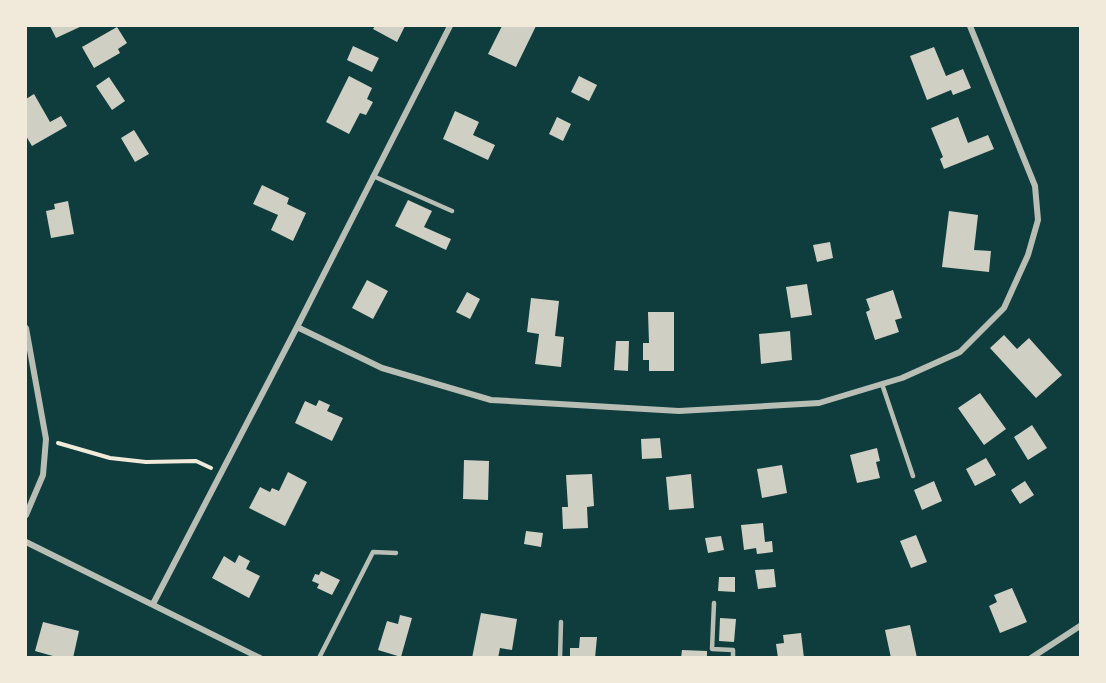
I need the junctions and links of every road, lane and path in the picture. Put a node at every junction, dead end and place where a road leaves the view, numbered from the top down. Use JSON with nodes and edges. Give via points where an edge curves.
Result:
{"nodes":[{"id":1,"x":450,"y":26,"type":"edge"},
{"id":2,"x":970,"y":26,"type":"edge"},
{"id":3,"x":373,"y":176,"type":"junction"},
{"id":4,"x":452,"y":211,"type":"dead end"},
{"id":5,"x":297,"y":327,"type":"junction"},
{"id":6,"x":26,"y":328,"type":"edge"},
{"id":7,"x":882,"y":384,"type":"junction"},
{"id":8,"x":46,"y":439,"type":"junction"},
{"id":9,"x":221,"y":472,"type":"junction"},
{"id":10,"x":914,"y":476,"type":"dead end"},
{"id":11,"x":26,"y":515,"type":"edge"},
{"id":12,"x":26,"y":542,"type":"edge"},
{"id":13,"x":396,"y":553,"type":"dead end"},
{"id":14,"x":714,"y":603,"type":"dead end"},
{"id":15,"x":153,"y":604,"type":"junction"},
{"id":16,"x":561,"y":622,"type":"dead end"},
{"id":17,"x":1080,"y":626,"type":"edge"},
{"id":18,"x":260,"y":657,"type":"edge"},
{"id":19,"x":319,"y":657,"type":"edge"},
{"id":20,"x":560,"y":657,"type":"edge"},
{"id":21,"x":733,"y":657,"type":"edge"},
{"id":22,"x":1031,"y":657,"type":"edge"}],
"edges":[{"from":1,"to":3,"type":"street"},
{"from":2,"to":7,"type":"street","via":[[1035,186],[1038,220],[1028,255],[1004,308],[960,352]]},
{"from":3,"to":4,"type":"lane"},
{"from":3,"to":5,"type":"street"},
{"from":5,"to":7,"type":"street","via":[[382,368],[491,400],[679,411],[819,403]]},
{"from":5,"to":9,"type":"street"},
{"from":6,"to":8,"type":"street"},
{"from":7,"to":10,"type":"lane"},
{"from":8,"to":9,"type":"path","via":[[110,458],[196,461]]},
{"from":8,"to":11,"type":"street","via":[[42,475]]},
{"from":9,"to":15,"type":"street"},
{"from":12,"to":15,"type":"street"},
{"from":13,"to":19,"type":"lane","via":[[373,552]]},
{"from":14,"to":21,"type":"lane","via":[[712,649],[733,650]]},
{"from":15,"to":18,"type":"street"},
{"from":16,"to":20,"type":"lane"},
{"from":17,"to":22,"type":"street"}]}
